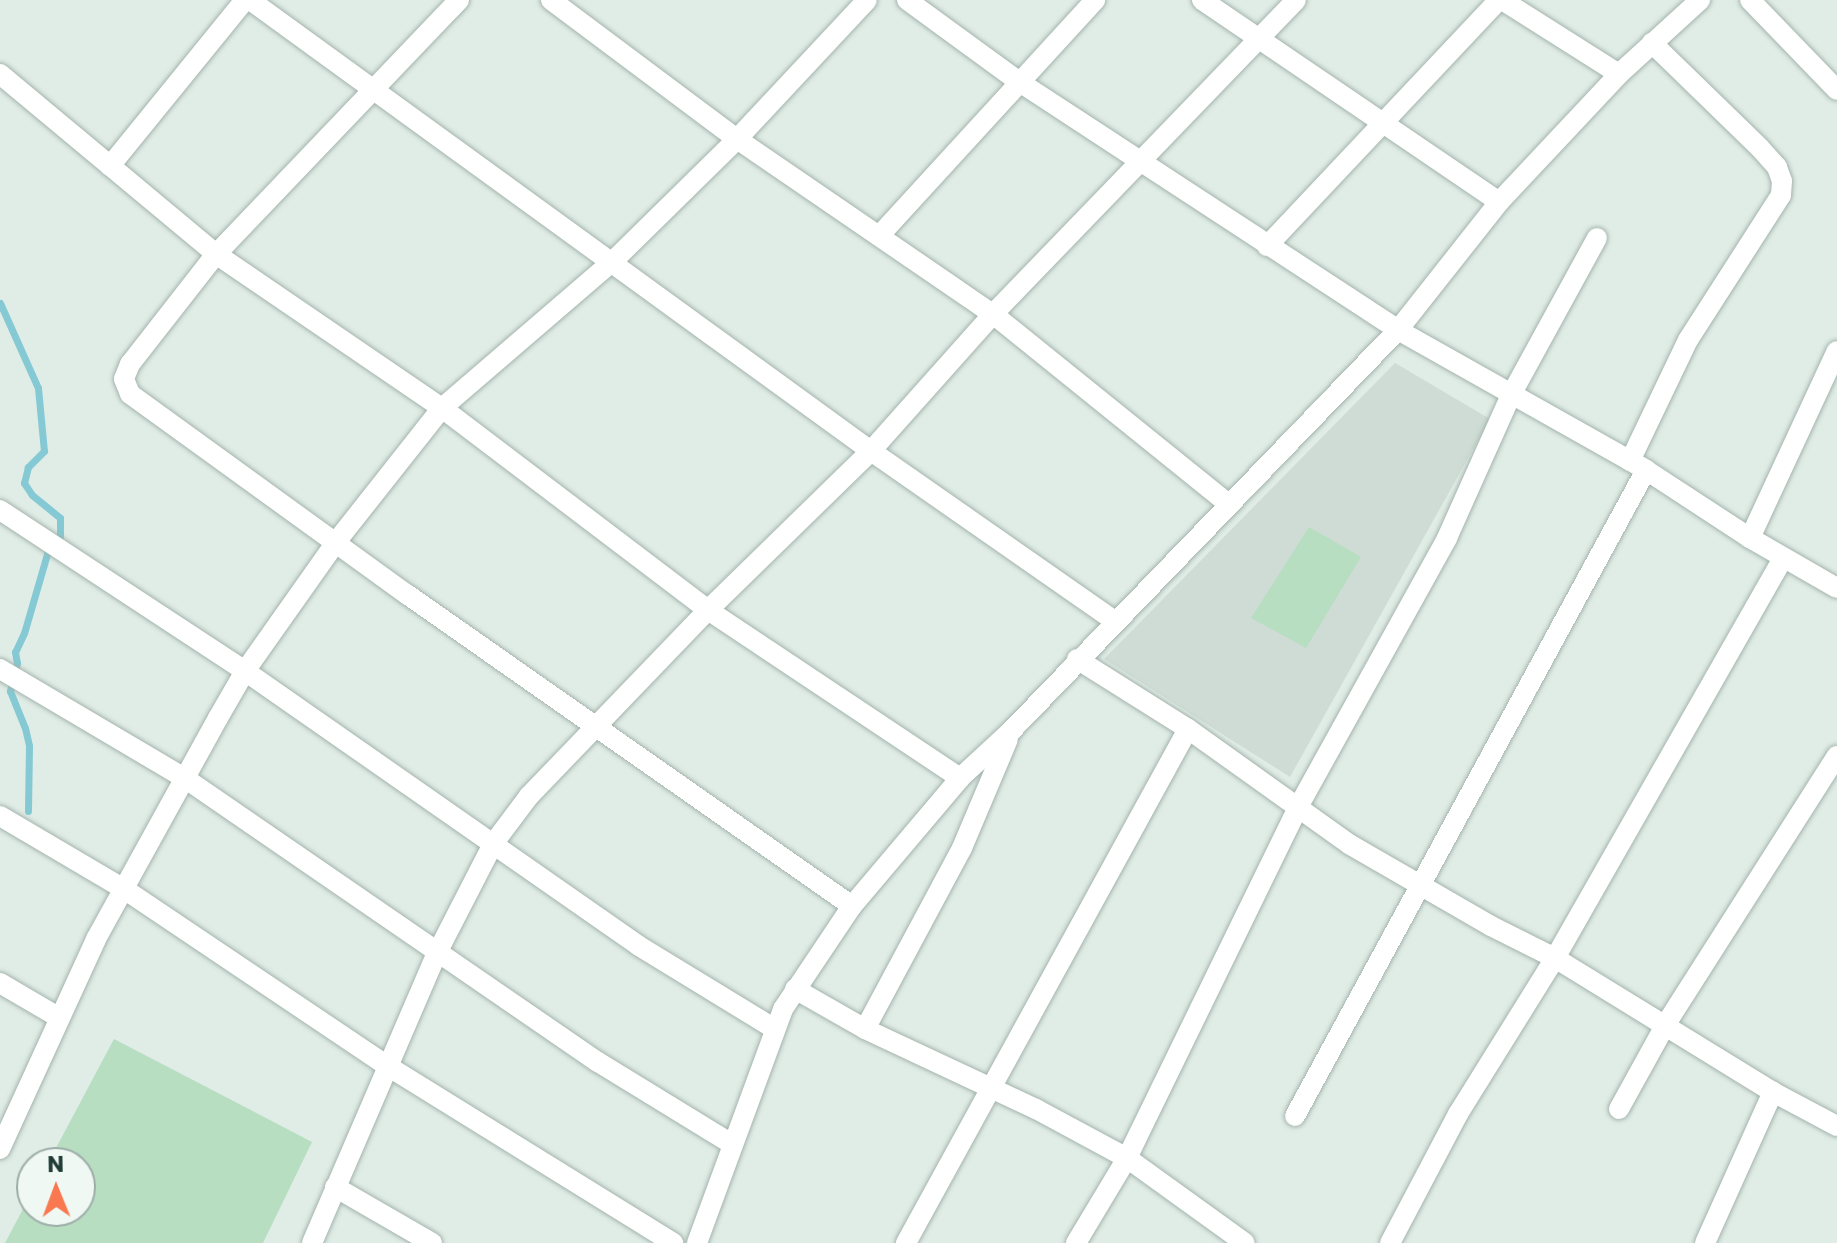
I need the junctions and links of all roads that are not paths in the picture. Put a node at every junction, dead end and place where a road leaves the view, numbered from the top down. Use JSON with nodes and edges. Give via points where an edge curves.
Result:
{"nodes":[{"id":1,"x":248,"y":0,"type":"edge"},
{"id":2,"x":459,"y":0,"type":"edge"},
{"id":3,"x":551,"y":0,"type":"edge"},
{"id":4,"x":867,"y":0,"type":"edge"},
{"id":5,"x":907,"y":0,"type":"edge"},
{"id":6,"x":1095,"y":0,"type":"edge"},
{"id":7,"x":1202,"y":0,"type":"edge"},
{"id":8,"x":1296,"y":0,"type":"edge"},
{"id":9,"x":1500,"y":0,"type":"edge"},
{"id":10,"x":1700,"y":0,"type":"edge"},
{"id":11,"x":1750,"y":0,"type":"edge"},
{"id":12,"x":1259,"y":38,"type":"junction"},
{"id":13,"x":1652,"y":43,"type":"junction"},
{"id":14,"x":0,"y":74,"type":"edge"},
{"id":15,"x":1619,"y":74,"type":"junction"},
{"id":16,"x":1021,"y":83,"type":"junction"},
{"id":17,"x":376,"y":88,"type":"junction"},
{"id":18,"x":1837,"y":90,"type":"edge"},
{"id":19,"x":1385,"y":121,"type":"junction"},
{"id":20,"x":737,"y":139,"type":"junction"},
{"id":21,"x":1143,"y":160,"type":"junction"},
{"id":22,"x":110,"y":166,"type":"junction"},
{"id":23,"x":1499,"y":202,"type":"junction"},
{"id":24,"x":879,"y":236,"type":"junction"},
{"id":25,"x":1597,"y":238,"type":"dead end"},
{"id":26,"x":1267,"y":246,"type":"junction"},
{"id":27,"x":216,"y":254,"type":"junction"},
{"id":28,"x":613,"y":261,"type":"junction"},
{"id":29,"x":993,"y":314,"type":"junction"},
{"id":30,"x":1398,"y":330,"type":"junction"},
{"id":31,"x":1837,"y":351,"type":"edge"},
{"id":32,"x":1511,"y":395,"type":"junction"},
{"id":33,"x":442,"y":408,"type":"junction"},
{"id":34,"x":871,"y":451,"type":"junction"},
{"id":35,"x":1638,"y":465,"type":"junction"},
{"id":36,"x":1227,"y":503,"type":"junction"},
{"id":37,"x":0,"y":510,"type":"edge"},
{"id":38,"x":1750,"y":538,"type":"junction"},
{"id":39,"x":336,"y":542,"type":"junction"},
{"id":40,"x":1783,"y":558,"type":"junction"},
{"id":41,"x":1837,"y":588,"type":"edge"},
{"id":42,"x":708,"y":610,"type":"junction"},
{"id":43,"x":1115,"y":621,"type":"junction"},
{"id":44,"x":1077,"y":659,"type":"junction"},
{"id":45,"x":0,"y":669,"type":"edge"},
{"id":46,"x":245,"y":671,"type":"junction"},
{"id":47,"x":595,"y":727,"type":"junction"},
{"id":48,"x":1188,"y":729,"type":"junction"},
{"id":49,"x":1012,"y":730,"type":"junction"},
{"id":50,"x":1837,"y":756,"type":"edge"},
{"id":51,"x":960,"y":778,"type":"junction"},
{"id":52,"x":186,"y":779,"type":"junction"},
{"id":53,"x":1297,"y":809,"type":"junction"},
{"id":54,"x":0,"y":816,"type":"edge"},
{"id":55,"x":493,"y":844,"type":"junction"},
{"id":56,"x":1420,"y":885,"type":"junction"},
{"id":57,"x":124,"y":889,"type":"junction"},
{"id":58,"x":852,"y":906,"type":"junction"},
{"id":59,"x":437,"y":953,"type":"junction"},
{"id":60,"x":1555,"y":958,"type":"junction"},
{"id":61,"x":0,"y":983,"type":"edge"},
{"id":62,"x":795,"y":989,"type":"junction"},
{"id":63,"x":58,"y":1017,"type":"junction"},
{"id":64,"x":1666,"y":1024,"type":"junction"},
{"id":65,"x":775,"y":1029,"type":"junction"},
{"id":66,"x":865,"y":1029,"type":"junction"},
{"id":67,"x":386,"y":1065,"type":"junction"},
{"id":68,"x":991,"y":1088,"type":"junction"},
{"id":69,"x":1773,"y":1092,"type":"junction"},
{"id":70,"x":1619,"y":1109,"type":"dead end"},
{"id":71,"x":1295,"y":1116,"type":"dead end"},
{"id":72,"x":1837,"y":1126,"type":"edge"},
{"id":73,"x":732,"y":1144,"type":"junction"},
{"id":74,"x":0,"y":1149,"type":"edge"},
{"id":75,"x":1127,"y":1158,"type":"junction"},
{"id":76,"x":335,"y":1187,"type":"junction"},
{"id":77,"x":1240,"y":1242,"type":"edge"},
{"id":78,"x":312,"y":1243,"type":"edge"},
{"id":79,"x":432,"y":1243,"type":"edge"},
{"id":80,"x":673,"y":1243,"type":"edge"},
{"id":81,"x":697,"y":1243,"type":"edge"},
{"id":82,"x":906,"y":1243,"type":"edge"},
{"id":83,"x":1076,"y":1243,"type":"edge"},
{"id":84,"x":1390,"y":1243,"type":"edge"},
{"id":85,"x":1705,"y":1243,"type":"edge"}],
"edges":[{"from":1,"to":17,"type":"street"},
{"from":1,"to":22,"type":"street"},
{"from":2,"to":17,"type":"street"},
{"from":3,"to":20,"type":"street"},
{"from":4,"to":20,"type":"street"},
{"from":5,"to":16,"type":"street"},
{"from":6,"to":16,"type":"street"},
{"from":7,"to":12,"type":"street"},
{"from":8,"to":12,"type":"street"},
{"from":9,"to":15,"type":"street"},
{"from":9,"to":19,"type":"street"},
{"from":10,"to":13,"type":"street"},
{"from":11,"to":18,"type":"street"},
{"from":12,"to":19,"type":"street"},
{"from":12,"to":21,"type":"street"},
{"from":13,"to":15,"type":"street"},
{"from":13,"to":35,"type":"street","via":[[1760,148],[1782,181],[1781,195],[1688,340]]},
{"from":14,"to":22,"type":"street"},
{"from":15,"to":23,"type":"street"},
{"from":16,"to":21,"type":"street"},
{"from":16,"to":24,"type":"street"},
{"from":17,"to":27,"type":"street"},
{"from":17,"to":28,"type":"street"},
{"from":19,"to":23,"type":"street"},
{"from":19,"to":26,"type":"street"},
{"from":20,"to":24,"type":"street"},
{"from":20,"to":28,"type":"street"},
{"from":21,"to":26,"type":"street"},
{"from":21,"to":29,"type":"street"},
{"from":22,"to":27,"type":"street"},
{"from":23,"to":30,"type":"street"},
{"from":24,"to":29,"type":"street"},
{"from":25,"to":32,"type":"street"},
{"from":26,"to":30,"type":"street"},
{"from":27,"to":33,"type":"street"},
{"from":27,"to":39,"type":"street","via":[[139,352],[124,379],[130,394]]},
{"from":28,"to":33,"type":"street"},
{"from":28,"to":34,"type":"street"},
{"from":29,"to":34,"type":"street"},
{"from":29,"to":36,"type":"street"},
{"from":30,"to":32,"type":"street"},
{"from":30,"to":36,"type":"street"},
{"from":31,"to":38,"type":"street"},
{"from":32,"to":35,"type":"street"},
{"from":32,"to":53,"type":"street","via":[[1447,538]]},
{"from":33,"to":39,"type":"street"},
{"from":33,"to":42,"type":"street"},
{"from":34,"to":42,"type":"street"},
{"from":34,"to":43,"type":"street"},
{"from":35,"to":38,"type":"street"},
{"from":35,"to":56,"type":"street"},
{"from":36,"to":43,"type":"street"},
{"from":37,"to":46,"type":"street"},
{"from":38,"to":40,"type":"street"},
{"from":39,"to":46,"type":"street"},
{"from":39,"to":47,"type":"street"},
{"from":40,"to":41,"type":"street"},
{"from":40,"to":60,"type":"street"},
{"from":42,"to":47,"type":"street"},
{"from":42,"to":51,"type":"street"},
{"from":43,"to":44,"type":"street"},
{"from":44,"to":48,"type":"street"},
{"from":44,"to":49,"type":"street"},
{"from":45,"to":52,"type":"street"},
{"from":46,"to":52,"type":"street"},
{"from":46,"to":55,"type":"street"},
{"from":47,"to":55,"type":"street","via":[[529,796]]},
{"from":47,"to":58,"type":"street"},
{"from":48,"to":53,"type":"street"},
{"from":48,"to":68,"type":"street"},
{"from":49,"to":51,"type":"street"},
{"from":49,"to":66,"type":"street","via":[[962,848]]},
{"from":50,"to":64,"type":"street"},
{"from":51,"to":58,"type":"street"},
{"from":52,"to":57,"type":"street"},
{"from":52,"to":59,"type":"street"},
{"from":53,"to":56,"type":"street"},
{"from":53,"to":75,"type":"street"},
{"from":54,"to":57,"type":"street"},
{"from":55,"to":59,"type":"street"},
{"from":55,"to":65,"type":"street","via":[[639,946]]},
{"from":56,"to":60,"type":"street"},
{"from":56,"to":71,"type":"street"},
{"from":57,"to":63,"type":"street"},
{"from":57,"to":67,"type":"street"},
{"from":58,"to":62,"type":"street"},
{"from":59,"to":67,"type":"street"},
{"from":59,"to":73,"type":"street"},
{"from":60,"to":64,"type":"street"},
{"from":60,"to":84,"type":"street","via":[[1458,1114]]},
{"from":61,"to":63,"type":"street"},
{"from":62,"to":65,"type":"street"},
{"from":62,"to":66,"type":"street"},
{"from":63,"to":74,"type":"street"},
{"from":64,"to":69,"type":"street"},
{"from":64,"to":70,"type":"street"},
{"from":65,"to":73,"type":"street"},
{"from":66,"to":68,"type":"street"},
{"from":67,"to":76,"type":"street"},
{"from":67,"to":80,"type":"street"},
{"from":68,"to":75,"type":"street"},
{"from":68,"to":82,"type":"street"},
{"from":69,"to":72,"type":"street"},
{"from":69,"to":85,"type":"street"},
{"from":73,"to":81,"type":"street"},
{"from":75,"to":77,"type":"street"},
{"from":75,"to":83,"type":"street"},
{"from":76,"to":78,"type":"street"},
{"from":76,"to":79,"type":"street"}]}
